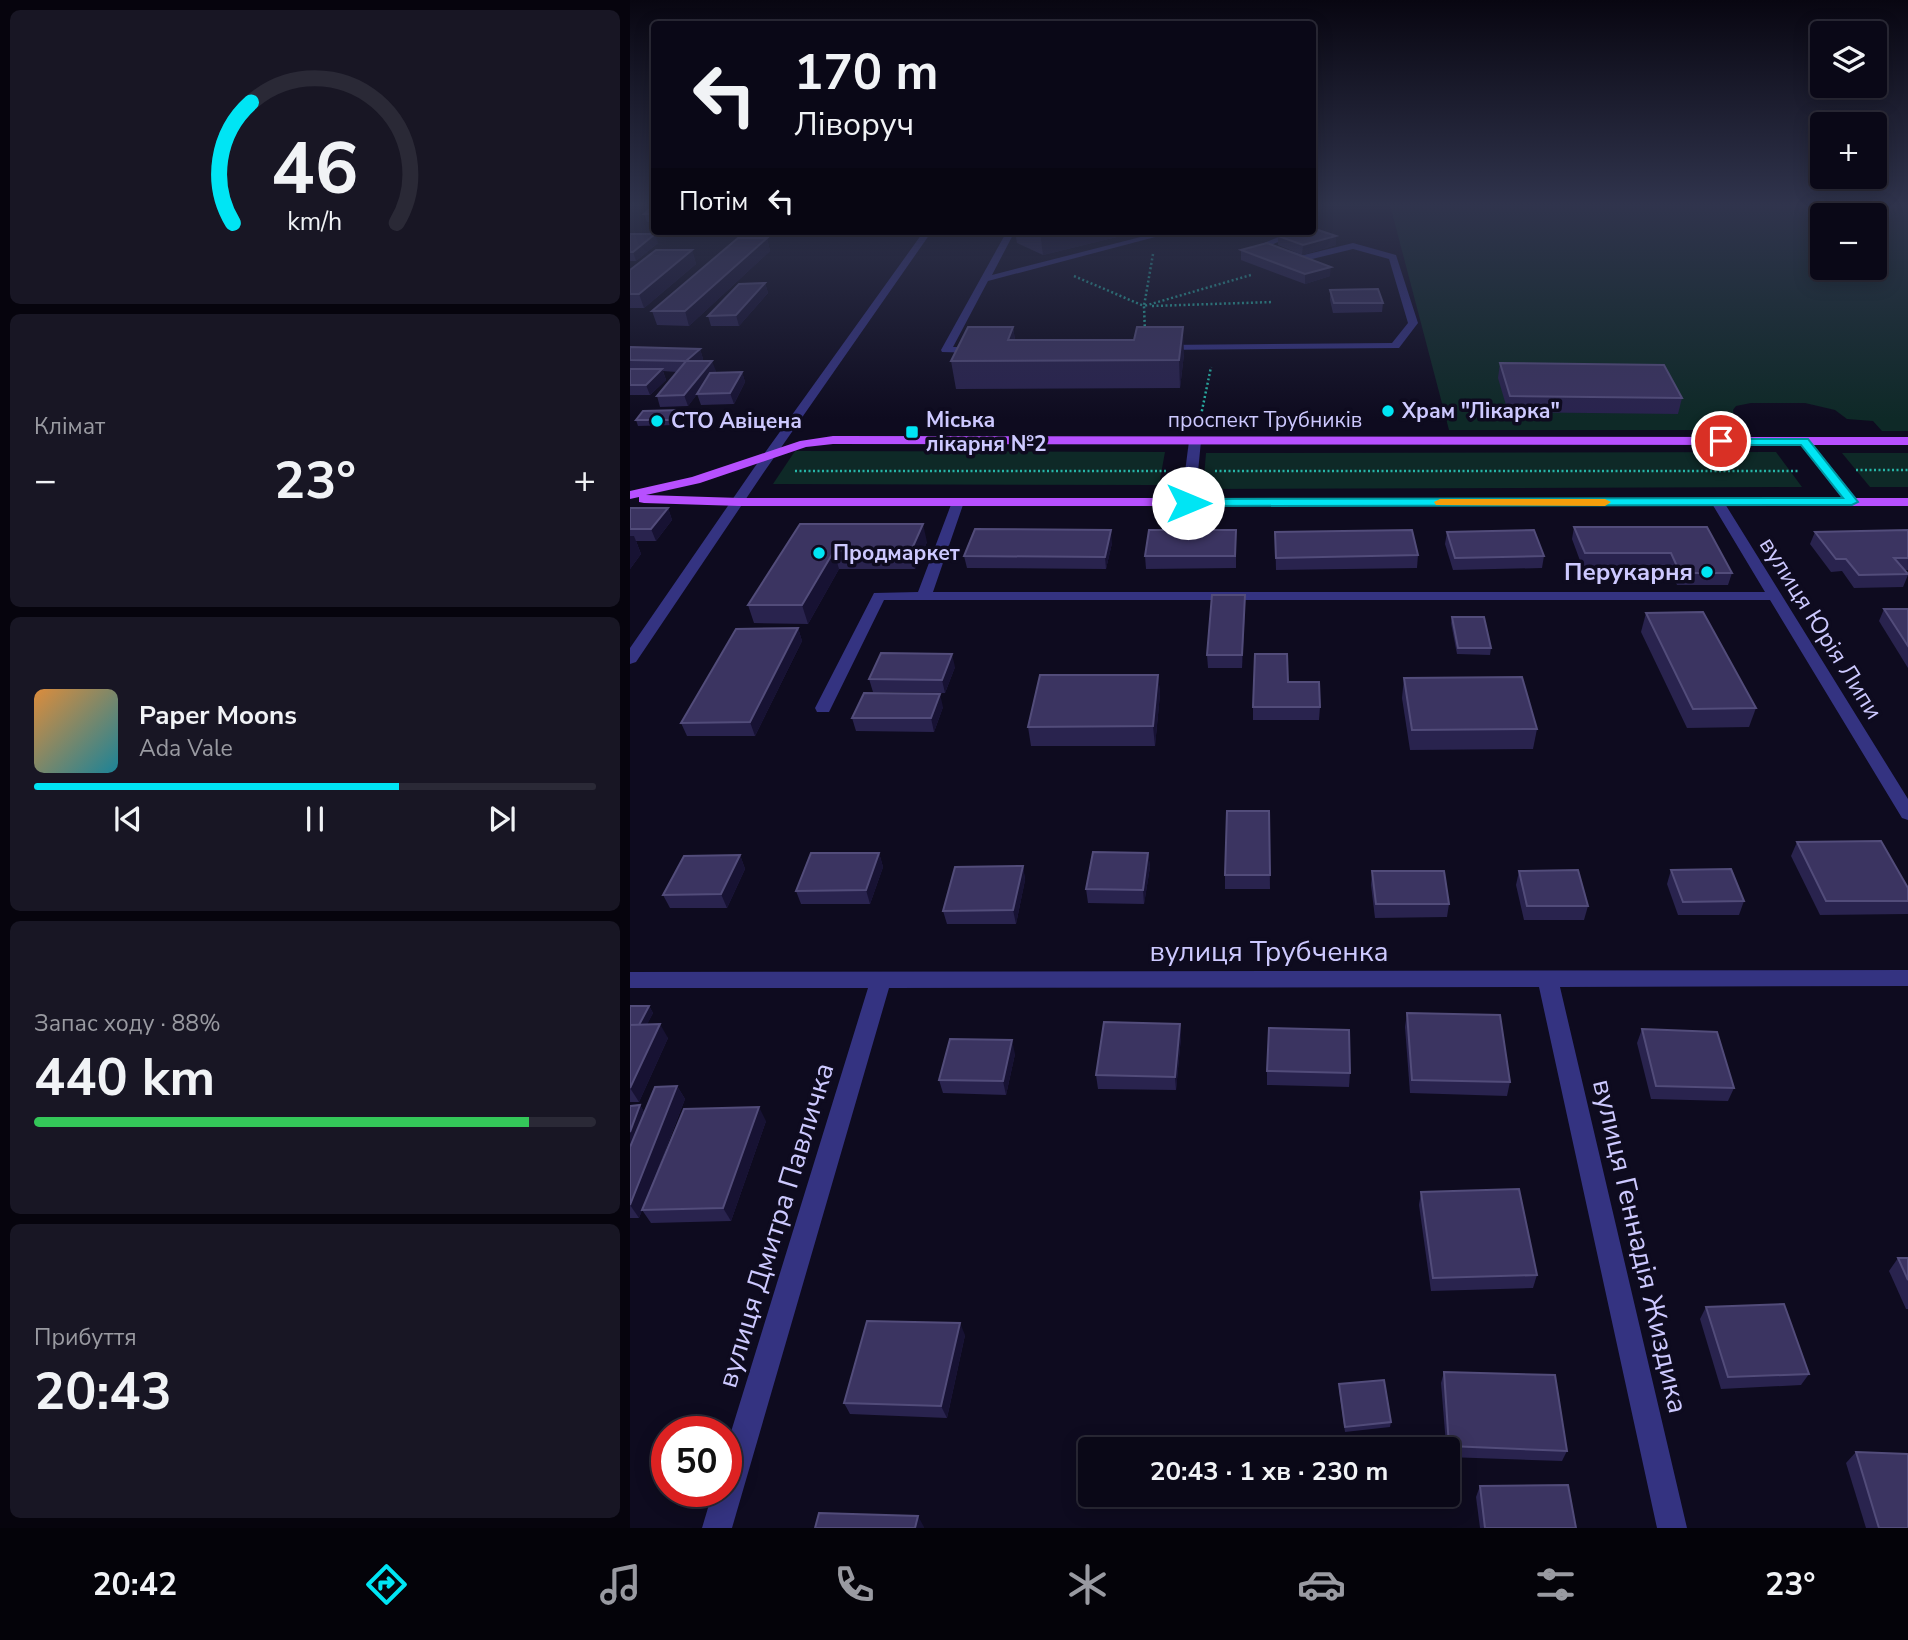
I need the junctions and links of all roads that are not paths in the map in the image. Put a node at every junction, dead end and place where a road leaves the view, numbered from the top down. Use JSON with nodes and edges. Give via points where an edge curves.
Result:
{"nodes":[{"id":1,"x":896,"y":276,"type":"edge"},
{"id":2,"x":987,"y":276,"type":"edge"},
{"id":3,"x":996,"y":276,"type":"edge"},
{"id":4,"x":1399,"y":276,"type":"edge"},
{"id":5,"x":985,"y":279,"type":"junction"},
{"id":6,"x":1146,"y":348,"type":"edge"},
{"id":7,"x":986,"y":350,"type":"edge"},
{"id":8,"x":1195,"y":441,"type":"junction"},
{"id":9,"x":1804,"y":441,"type":"junction"},
{"id":10,"x":1908,"y":441,"type":"edge"},
{"id":11,"x":772,"y":453,"type":"junction"},
{"id":12,"x":630,"y":497,"type":"edge"},
{"id":13,"x":738,"y":502,"type":"junction"},
{"id":14,"x":958,"y":502,"type":"junction"},
{"id":15,"x":1717,"y":502,"type":"junction"},
{"id":16,"x":1852,"y":502,"type":"junction"},
{"id":17,"x":1908,"y":502,"type":"edge"},
{"id":18,"x":1188,"y":503,"type":"junction"},
{"id":19,"x":924,"y":596,"type":"junction"},
{"id":20,"x":1775,"y":596,"type":"junction"},
{"id":21,"x":630,"y":659,"type":"edge"},
{"id":22,"x":822,"y":708,"type":"dead end"},
{"id":23,"x":1908,"y":814,"type":"edge"},
{"id":24,"x":1908,"y":978,"type":"edge"},
{"id":25,"x":1548,"y":979,"type":"junction"},
{"id":26,"x":630,"y":980,"type":"edge"},
{"id":27,"x":881,"y":980,"type":"junction"},
{"id":28,"x":717,"y":1528,"type":"edge"},
{"id":29,"x":1672,"y":1528,"type":"edge"}],
"edges":[{"from":1,"to":11,"type":"street"},
{"from":2,"to":5,"type":"street"},
{"from":3,"to":5,"type":"street"},
{"from":4,"to":6,"type":"street","via":[[1413,323],[1395,346]]},
{"from":5,"to":7,"type":"street","via":[[946,350]]},
{"from":8,"to":9,"type":"main road","name":"проспект Трубників"},
{"from":8,"to":11,"type":"main road","name":"проспект Трубників","via":[[833,440]]},
{"from":8,"to":18,"type":"street"},
{"from":9,"to":10,"type":"main road","name":"проспект Трубників"},
{"from":9,"to":16,"type":"street"},
{"from":11,"to":12,"type":"main road","name":"проспект Трубників"},
{"from":11,"to":13,"type":"street"},
{"from":12,"to":13,"type":"main road","name":"проспект Трубників"},
{"from":13,"to":14,"type":"main road","name":"проспект Трубників"},
{"from":13,"to":21,"type":"street"},
{"from":14,"to":18,"type":"main road","name":"проспект Трубників"},
{"from":14,"to":19,"type":"street"},
{"from":15,"to":16,"type":"main road","name":"проспект Трубників"},
{"from":15,"to":18,"type":"main road","name":"проспект Трубників"},
{"from":15,"to":20,"type":"street","name":"вулиця Юрія Липи"},
{"from":16,"to":17,"type":"main road","name":"проспект Трубників"},
{"from":19,"to":20,"type":"street"},
{"from":19,"to":22,"type":"street","via":[[879,596]]},
{"from":20,"to":23,"type":"street","name":"вулиця Юрія Липи"},
{"from":24,"to":25,"type":"street","name":"вулиця Трубченка"},
{"from":25,"to":27,"type":"street","name":"вулиця Трубченка"},
{"from":25,"to":29,"type":"street","name":"вулиця Геннадія Жиздика"},
{"from":26,"to":27,"type":"street","name":"вулиця Трубченка"},
{"from":27,"to":28,"type":"street","name":"вулиця Дмитра Павличка"}]}
